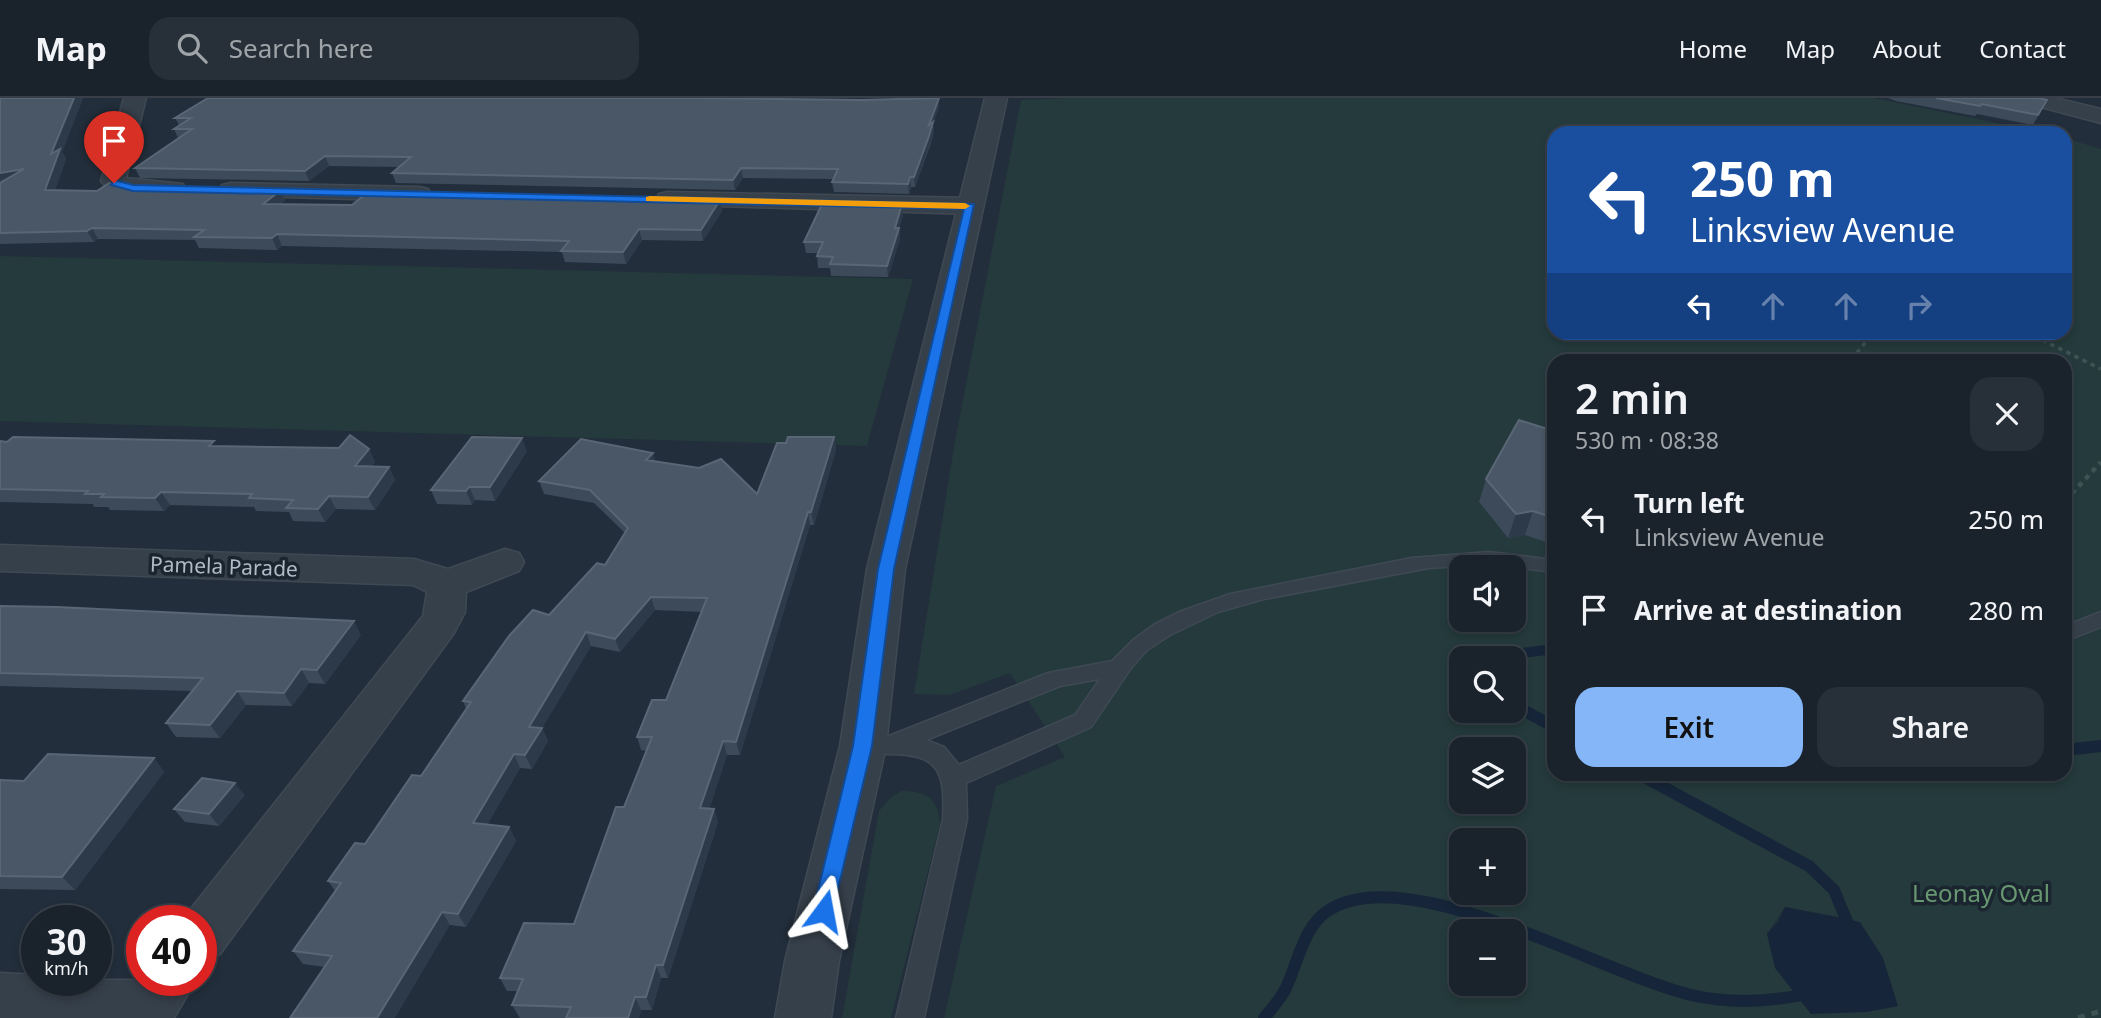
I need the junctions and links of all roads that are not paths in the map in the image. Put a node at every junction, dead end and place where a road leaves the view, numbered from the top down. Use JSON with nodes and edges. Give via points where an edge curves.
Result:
{"nodes":[{"id":1,"x":135,"y":98,"type":"edge"},
{"id":2,"x":996,"y":98,"type":"edge"},
{"id":3,"x":2029,"y":98,"type":"edge"},
{"id":4,"x":2078,"y":103,"type":"edge"},
{"id":5,"x":2101,"y":116,"type":"edge"},
{"id":6,"x":440,"y":194,"type":"edge"},
{"id":7,"x":649,"y":199,"type":"edge"},
{"id":8,"x":970,"y":206,"type":"junction"},
{"id":9,"x":0,"y":558,"type":"edge"},
{"id":10,"x":505,"y":562,"type":"dead end"},
{"id":11,"x":1547,"y":565,"type":"edge"},
{"id":12,"x":445,"y":585,"type":"junction"},
{"id":13,"x":2101,"y":619,"type":"edge"},
{"id":14,"x":2072,"y":631,"type":"edge"},
{"id":15,"x":1116,"y":668,"type":"junction"},
{"id":16,"x":878,"y":745,"type":"junction"},
{"id":17,"x":956,"y":776,"type":"junction"},
{"id":18,"x":217,"y":916,"type":"edge"},
{"id":19,"x":812,"y":961,"type":"junction"},
{"id":20,"x":0,"y":999,"type":"edge"},
{"id":21,"x":152,"y":1002,"type":"edge"},
{"id":22,"x":781,"y":1018,"type":"edge"},
{"id":23,"x":803,"y":1018,"type":"edge"},
{"id":24,"x":910,"y":1018,"type":"edge"}],
"edges":[{"from":1,"to":6,"type":"street","via":[[112,178],[118,185]]},
{"from":2,"to":8,"type":"street"},
{"from":3,"to":4,"type":"street"},
{"from":4,"to":5,"type":"street"},
{"from":7,"to":8,"type":"street"},
{"from":8,"to":16,"type":"street","via":[[886,569]]},
{"from":9,"to":12,"type":"street","name":"Pamela Parade","via":[[414,572]]},
{"from":10,"to":12,"type":"street"},
{"from":11,"to":15,"type":"lane","via":[[1492,558],[1431,561],[1234,599],[1170,625]]},
{"from":12,"to":18,"type":"street","via":[[448,603],[440,622]]},
{"from":13,"to":14,"type":"lane"},
{"from":15,"to":16,"type":"lane","via":[[1056,679]]},
{"from":15,"to":17,"type":"lane","via":[[1083,721]]},
{"from":16,"to":17,"type":"lane","via":[[940,754]]},
{"from":16,"to":19,"type":"street"},
{"from":17,"to":24,"type":"lane","via":[[956,819]]},
{"from":19,"to":22,"type":"street"},
{"from":19,"to":23,"type":"street"},
{"from":20,"to":21,"type":"street"}]}
